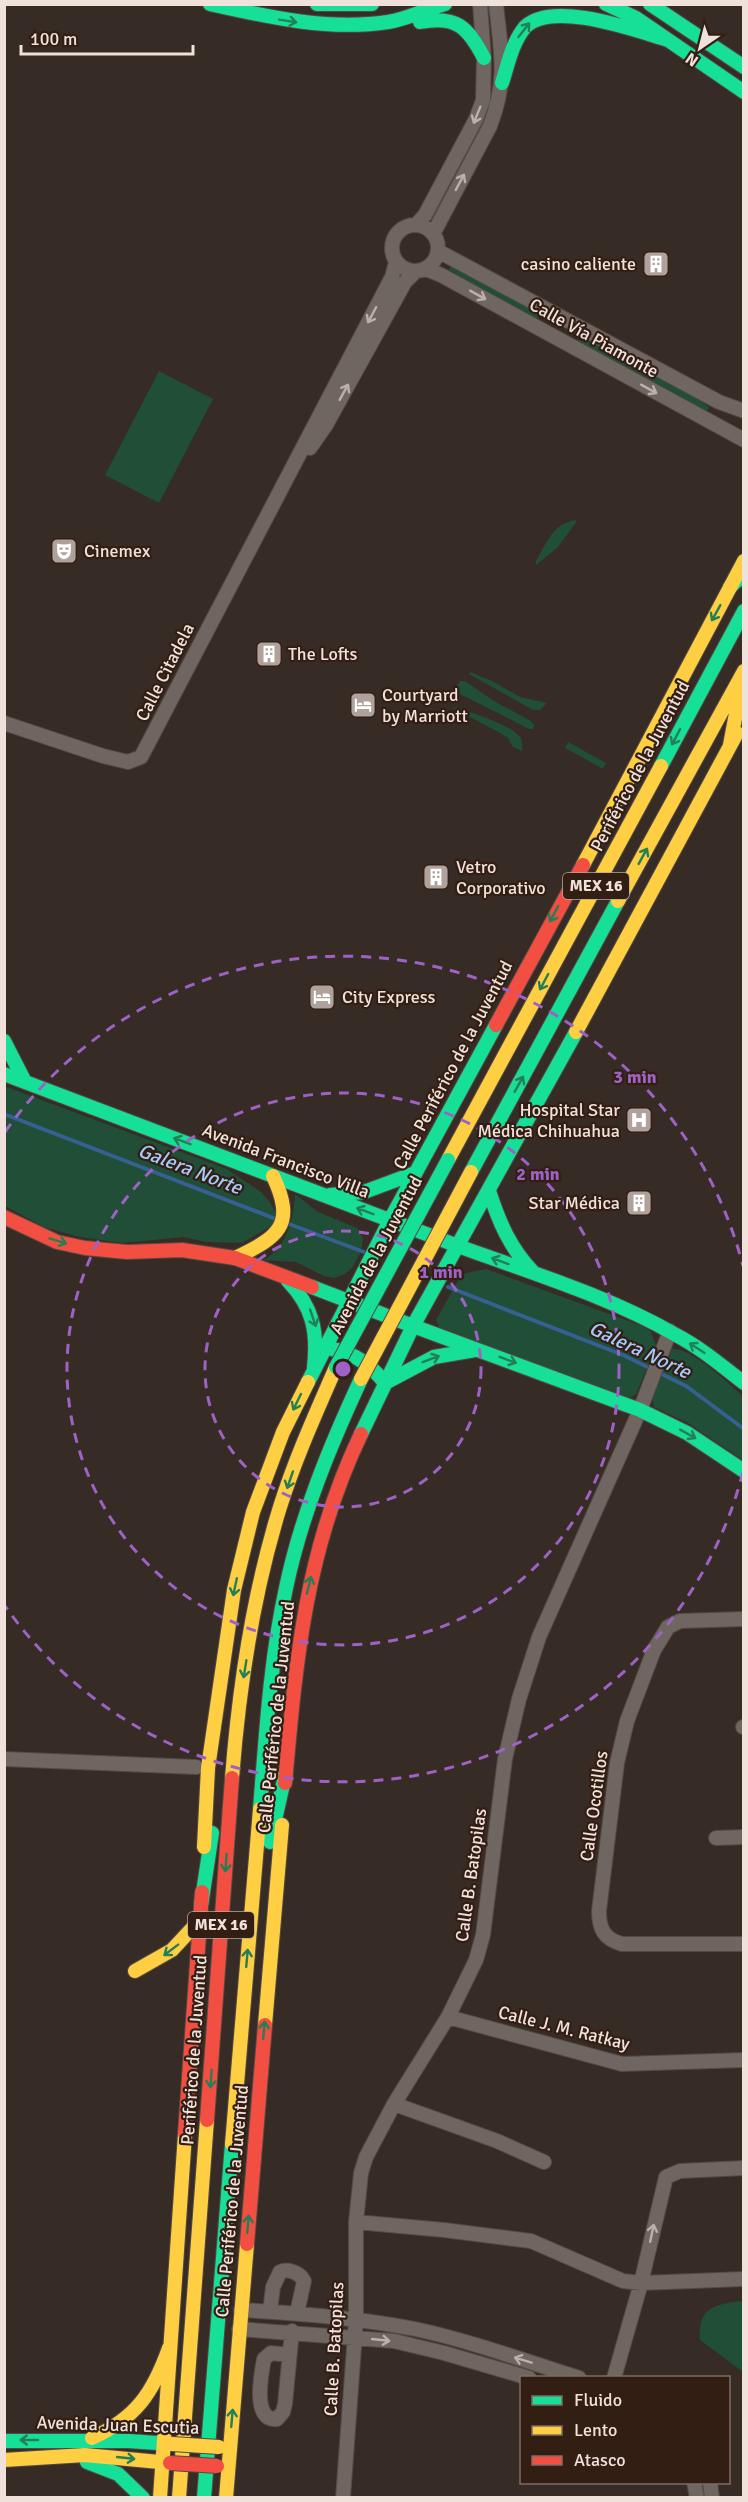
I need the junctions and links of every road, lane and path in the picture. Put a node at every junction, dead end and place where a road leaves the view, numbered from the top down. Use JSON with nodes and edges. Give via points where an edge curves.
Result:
{"nodes":[{"id":1,"x":210,"y":4,"type":"edge"},
{"id":2,"x":317,"y":4,"type":"edge"},
{"id":3,"x":372,"y":4,"type":"edge"},
{"id":4,"x":444,"y":4,"type":"edge"},
{"id":5,"x":480,"y":4,"type":"edge"},
{"id":6,"x":496,"y":4,"type":"edge"},
{"id":7,"x":606,"y":4,"type":"edge"},
{"id":8,"x":650,"y":4,"type":"edge"},
{"id":9,"x":364,"y":24,"type":"junction"},
{"id":10,"x":668,"y":40,"type":"junction"},
{"id":11,"x":484,"y":58,"type":"junction"},
{"id":12,"x":744,"y":67,"type":"edge"},
{"id":13,"x":502,"y":83,"type":"junction"},
{"id":14,"x":744,"y":92,"type":"edge"},
{"id":15,"x":416,"y":225,"type":"junction"},
{"id":16,"x":434,"y":234,"type":"junction"},
{"id":17,"x":438,"y":251,"type":"junction"},
{"id":18,"x":396,"y":262,"type":"junction"},
{"id":19,"x":421,"y":270,"type":"junction"},
{"id":20,"x":744,"y":411,"type":"edge"},
{"id":21,"x":744,"y":440,"type":"edge"},
{"id":22,"x":290,"y":476,"type":"junction"},
{"id":23,"x":744,"y":561,"type":"edge"},
{"id":24,"x":744,"y":574,"type":"edge"},
{"id":25,"x":730,"y":587,"type":"junction"},
{"id":26,"x":744,"y":599,"type":"edge"},
{"id":27,"x":744,"y":611,"type":"edge"},
{"id":28,"x":744,"y":671,"type":"edge"},
{"id":29,"x":694,"y":702,"type":"junction"},
{"id":30,"x":744,"y":719,"type":"edge"},
{"id":31,"x":4,"y":723,"type":"edge"},
{"id":32,"x":730,"y":745,"type":"junction"},
{"id":33,"x":4,"y":1041,"type":"edge"},
{"id":34,"x":4,"y":1074,"type":"edge"},
{"id":35,"x":25,"y":1082,"type":"junction"},
{"id":36,"x":461,"y":1089,"type":"junction"},
{"id":37,"x":521,"y":1133,"type":"junction"},
{"id":38,"x":448,"y":1160,"type":"joint"},
{"id":39,"x":415,"y":1173,"type":"junction"},
{"id":40,"x":273,"y":1176,"type":"junction"},
{"id":41,"x":489,"y":1191,"type":"junction"},
{"id":42,"x":325,"y":1196,"type":"junction"},
{"id":43,"x":4,"y":1217,"type":"edge"},
{"id":44,"x":390,"y":1220,"type":"junction"},
{"id":45,"x":459,"y":1246,"type":"junction"},
{"id":46,"x":235,"y":1258,"type":"junction"},
{"id":47,"x":535,"y":1274,"type":"junction"},
{"id":48,"x":285,"y":1278,"type":"junction"},
{"id":49,"x":347,"y":1301,"type":"junction"},
{"id":50,"x":413,"y":1326,"type":"junction"},
{"id":51,"x":670,"y":1331,"type":"junction"},
{"id":52,"x":323,"y":1350,"type":"junction"},
{"id":53,"x":481,"y":1350,"type":"junction"},
{"id":54,"x":314,"y":1367,"type":"junction"},
{"id":55,"x":336,"y":1367,"type":"joint"},
{"id":56,"x":385,"y":1383,"type":"junction"},
{"id":57,"x":744,"y":1383,"type":"edge"},
{"id":58,"x":640,"y":1410,"type":"junction"},
{"id":59,"x":744,"y":1471,"type":"edge"},
{"id":60,"x":744,"y":1619,"type":"edge"},
{"id":61,"x":236,"y":1730,"type":"junction"},
{"id":62,"x":4,"y":1759,"type":"edge"},
{"id":63,"x":196,"y":1767,"type":"dead end"},
{"id":64,"x":286,"y":1770,"type":"junction"},
{"id":65,"x":744,"y":1837,"type":"edge"},
{"id":66,"x":716,"y":1838,"type":"dead end"},
{"id":67,"x":201,"y":1913,"type":"junction"},
{"id":68,"x":249,"y":1933,"type":"junction"},
{"id":69,"x":744,"y":1944,"type":"edge"},
{"id":70,"x":135,"y":1971,"type":"dead end"},
{"id":71,"x":448,"y":2017,"type":"junction"},
{"id":72,"x":744,"y":2061,"type":"edge"},
{"id":73,"x":394,"y":2104,"type":"junction"},
{"id":74,"x":544,"y":2162,"type":"dead end"},
{"id":75,"x":744,"y":2168,"type":"edge"},
{"id":76,"x":356,"y":2222,"type":"junction"},
{"id":77,"x":744,"y":2279,"type":"edge"},
{"id":78,"x":641,"y":2283,"type":"junction"},
{"id":79,"x":241,"y":2310,"type":"junction"},
{"id":80,"x":270,"y":2311,"type":"junction"},
{"id":81,"x":297,"y":2313,"type":"junction"},
{"id":82,"x":356,"y":2320,"type":"junction"},
{"id":83,"x":239,"y":2329,"type":"junction"},
{"id":84,"x":292,"y":2331,"type":"junction"},
{"id":85,"x":448,"y":2337,"type":"junction"},
{"id":86,"x":355,"y":2338,"type":"junction"},
{"id":87,"x":169,"y":2348,"type":"junction"},
{"id":88,"x":444,"y":2353,"type":"junction"},
{"id":89,"x":290,"y":2355,"type":"dead end"},
{"id":90,"x":522,"y":2376,"type":"edge"},
{"id":91,"x":573,"y":2376,"type":"edge"},
{"id":92,"x":615,"y":2376,"type":"edge"},
{"id":93,"x":86,"y":2440,"type":"junction"},
{"id":94,"x":4,"y":2441,"type":"edge"},
{"id":95,"x":167,"y":2443,"type":"junction"},
{"id":96,"x":224,"y":2447,"type":"junction"},
{"id":97,"x":57,"y":2455,"type":"junction"},
{"id":98,"x":4,"y":2460,"type":"edge"},
{"id":99,"x":166,"y":2463,"type":"junction"},
{"id":100,"x":222,"y":2467,"type":"junction"},
{"id":101,"x":143,"y":2498,"type":"edge"},
{"id":102,"x":160,"y":2498,"type":"edge"},
{"id":103,"x":179,"y":2498,"type":"edge"},
{"id":104,"x":204,"y":2498,"type":"edge"},
{"id":105,"x":226,"y":2498,"type":"edge"},
{"id":106,"x":343,"y":2498,"type":"edge"}],
"edges":[{"from":1,"to":9,"type":"main road","one_way":true,"via":[[289,22]]},
{"from":2,"to":3,"type":"main road"},
{"from":4,"to":9,"type":"main road","via":[[389,22]]},
{"from":5,"to":11,"type":"street"},
{"from":6,"to":13,"type":"street"},
{"from":7,"to":10,"type":"main road"},
{"from":8,"to":12,"type":"main road"},
{"from":9,"to":11,"type":"main road","via":[[388,31],[446,18],[463,26]]},
{"from":13,"to":10,"type":"main road","one_way":true,"via":[[521,33],[532,20],[548,14],[603,20]]},
{"from":10,"to":14,"type":"main road"},
{"from":11,"to":15,"type":"street","one_way":true,"via":[[483,100],[476,119]]},
{"from":16,"to":13,"type":"street","one_way":true,"via":[[490,126]]},
{"from":15,"to":16,"type":"street"},
{"from":15,"to":18,"type":"street","via":[[395,236],[392,249]]},
{"from":16,"to":17,"type":"street"},
{"from":17,"to":19,"type":"street","via":[[436,258]]},
{"from":17,"to":20,"type":"street","name":"Calle Vía Piamonte","via":[[719,402]]},
{"from":18,"to":19,"type":"street","via":[[401,267]]},
{"from":18,"to":22,"type":"street","name":"Calle Citadela","one_way":true,"via":[[392,277]]},
{"from":19,"to":21,"type":"street","name":"Calle Vía Piamonte","one_way":true,"via":[[441,275]]},
{"from":22,"to":19,"type":"street","name":"Calle Citadela","one_way":true,"via":[[326,425],[405,282]]},
{"from":22,"to":31,"type":"street","name":"Calle Citadela","via":[[141,757],[129,762],[103,756]]},
{"from":23,"to":25,"type":"main road","name":"Calle Periférico de la Juventud"},
{"from":24,"to":25,"type":"main road"},
{"from":25,"to":36,"type":"main road","name":"Calle Periférico de la Juventud","one_way":true},
{"from":26,"to":29,"type":"main road","via":[[702,672]]},
{"from":27,"to":29,"type":"main road","name":"Periférico de la Juventud","number":"MEX 16"},
{"from":28,"to":32,"type":"main road"},
{"from":68,"to":28,"type":"main road","number":"MEX 16","one_way":true,"bridge":true,"via":[[279,1625],[295,1550],[334,1438],[361,1379],[471,1172]]},
{"from":29,"to":38,"type":"main road","name":"Periférico de la Juventud","number":"MEX 16","one_way":true},
{"from":30,"to":32,"type":"main road","name":"Calle Periférico de la Juventud"},
{"from":32,"to":37,"type":"main road","name":"Calle Periférico de la Juventud"},
{"from":33,"to":35,"type":"main road"},
{"from":34,"to":35,"type":"main road","name":"Avenida Francisco Villa"},
{"from":40,"to":35,"type":"main road","name":"Avenida Francisco Villa","one_way":true},
{"from":36,"to":37,"type":"main road","via":[[461,1110],[427,1171],[428,1190],[435,1197],[453,1205],[474,1201],[512,1140]]},
{"from":36,"to":39,"type":"main road","name":"Calle Periférico de la Juventud"},
{"from":37,"to":41,"type":"main road","name":"Calle Periférico de la Juventud"},
{"from":38,"to":55,"type":"main road","name":"Avenida de la Juventud","number":"MEX 16","bridge":true},
{"from":39,"to":42,"type":"main road","via":[[364,1192]]},
{"from":39,"to":44,"type":"main road","name":"Calle Periférico de la Juventud"},
{"from":40,"to":42,"type":"main road","name":"Avenida Francisco Villa"},
{"from":40,"to":46,"type":"main road","via":[[285,1201],[279,1229],[270,1241]]},
{"from":41,"to":45,"type":"main road","name":"Calle Periférico de la Juventud"},
{"from":41,"to":47,"type":"main road","via":[[507,1242]]},
{"from":44,"to":42,"type":"main road","name":"Avenida Francisco Villa","one_way":true},
{"from":43,"to":46,"type":"main road","one_way":true,"via":[[57,1242],[86,1248],[127,1252],[182,1250]]},
{"from":44,"to":45,"type":"main road","name":"Avenida Francisco Villa"},
{"from":44,"to":49,"type":"main road","name":"Calle Periférico de la Juventud"},
{"from":47,"to":45,"type":"main road","name":"Avenida Francisco Villa","one_way":true},
{"from":45,"to":50,"type":"main road","name":"Calle Periférico de la Juventud"},
{"from":46,"to":48,"type":"main road"},
{"from":47,"to":51,"type":"main road","name":"Avenida Francisco Villa"},
{"from":48,"to":49,"type":"main road"},
{"from":48,"to":54,"type":"main road","one_way":true,"via":[[307,1303],[315,1324]]},
{"from":49,"to":50,"type":"main road"},
{"from":49,"to":52,"type":"main road","name":"Calle Periférico de la Juventud"},
{"from":50,"to":53,"type":"main road"},
{"from":50,"to":56,"type":"main road","name":"Calle Periférico de la Juventud"},
{"from":57,"to":51,"type":"main road","name":"Avenida Francisco Villa","one_way":true},
{"from":51,"to":58,"type":"street","name":"Calle B. Batopilas"},
{"from":52,"to":54,"type":"main road","name":"Calle Periférico de la Juventud"},
{"from":52,"to":56,"type":"main road","via":[[337,1350],[365,1362]]},
{"from":56,"to":53,"type":"main road","one_way":true,"via":[[434,1357]]},
{"from":53,"to":58,"type":"main road","one_way":true},
{"from":54,"to":67,"type":"main road","name":"Calle Periférico de la Juventud","one_way":true,"via":[[264,1480],[234,1590],[208,1768]]},
{"from":55,"to":61,"type":"main road","name":"Periférico de la Juventud","number":"MEX 16","one_way":true,"via":[[306,1436],[278,1518],[258,1593]]},
{"from":64,"to":56,"type":"main road","name":"Calle Periférico de la Juventud","one_way":true,"via":[[301,1629],[319,1549],[350,1459]]},
{"from":58,"to":59,"type":"main road","one_way":true,"via":[[687,1433]]},
{"from":58,"to":71,"type":"street","name":"Calle B. Batopilas","via":[[539,1637],[519,1699],[505,1759],[483,1935],[476,1960]]},
{"from":60,"to":69,"type":"street","name":"Calle Ocotillos","via":[[687,1619],[674,1623],[654,1650],[627,1721],[617,1762],[598,1911],[605,1936],[622,1944]]},
{"from":61,"to":67,"type":"main road","via":[[220,1785]]},
{"from":61,"to":103,"type":"main road","name":"Periférico de la Juventud","number":"MEX 16","one_way":true},
{"from":62,"to":63,"type":"street"},
{"from":64,"to":68,"type":"main road"},
{"from":79,"to":64,"type":"main road","name":"Calle Periférico de la Juventud","one_way":true},
{"from":65,"to":66,"type":"street"},
{"from":67,"to":70,"type":"main road","one_way":true,"via":[[172,1950]]},
{"from":67,"to":87,"type":"main road","name":"Calle Periférico de la Juventud"},
{"from":104,"to":68,"type":"main road","number":"MEX 16","one_way":true},
{"from":71,"to":72,"type":"street","name":"Calle J. M. Ratkay","via":[[622,2064]]},
{"from":71,"to":73,"type":"street","name":"Calle B. Batopilas"},
{"from":73,"to":74,"type":"street"},
{"from":73,"to":76,"type":"street","name":"Calle B. Batopilas","via":[[366,2157]]},
{"from":78,"to":75,"type":"street","one_way":true,"via":[[668,2174],[680,2170]]},
{"from":76,"to":78,"type":"street","via":[[531,2241],[610,2277]]},
{"from":76,"to":82,"type":"street","name":"Calle B. Batopilas"},
{"from":77,"to":78,"type":"street"},
{"from":78,"to":92,"type":"street"},
{"from":79,"to":80,"type":"street"},
{"from":79,"to":83,"type":"main road","name":"Calle Periférico de la Juventud"},
{"from":80,"to":81,"type":"street"},
{"from":80,"to":81,"type":"street","via":[[276,2279],[287,2270],[302,2276],[304,2281]]},
{"from":81,"to":82,"type":"street"},
{"from":82,"to":85,"type":"street"},
{"from":82,"to":86,"type":"street","name":"Calle B. Batopilas"},
{"from":83,"to":84,"type":"street"},
{"from":96,"to":83,"type":"main road","name":"Calle Periférico de la Juventud","one_way":true},
{"from":84,"to":86,"type":"street"},
{"from":84,"to":89,"type":"street"},
{"from":85,"to":88,"type":"street"},
{"from":91,"to":85,"type":"street","one_way":true},
{"from":86,"to":88,"type":"street","one_way":true,"via":[[394,2341]]},
{"from":86,"to":106,"type":"street","name":"Calle B. Batopilas"},
{"from":87,"to":93,"type":"main road","via":[[153,2388],[139,2407],[116,2428]]},
{"from":87,"to":95,"type":"main road","name":"Calle Periférico de la Juventud"},
{"from":88,"to":90,"type":"street"},
{"from":93,"to":94,"type":"main road","name":"Avenida Juan Escutia","one_way":true},
{"from":93,"to":95,"type":"main road","name":"Avenida Juan Escutia"},
{"from":95,"to":96,"type":"main road","name":"Avenida Juan Escutia","bridge":true},
{"from":95,"to":99,"type":"main road","name":"Calle Periférico de la Juventud"},
{"from":96,"to":100,"type":"main road","name":"Calle Periférico de la Juventud"},
{"from":97,"to":98,"type":"main road","name":"Avenida Juan Escutia"},
{"from":97,"to":99,"type":"main road","name":"Avenida Juan Escutia","one_way":true},
{"from":97,"to":101,"type":"main road","via":[[108,2469],[128,2481]]},
{"from":99,"to":100,"type":"main road","name":"Avenida Juan Escutia","bridge":true},
{"from":99,"to":102,"type":"main road","name":"Calle Periférico de la Juventud"},
{"from":100,"to":105,"type":"main road","name":"Calle Periférico de la Juventud"}]}
